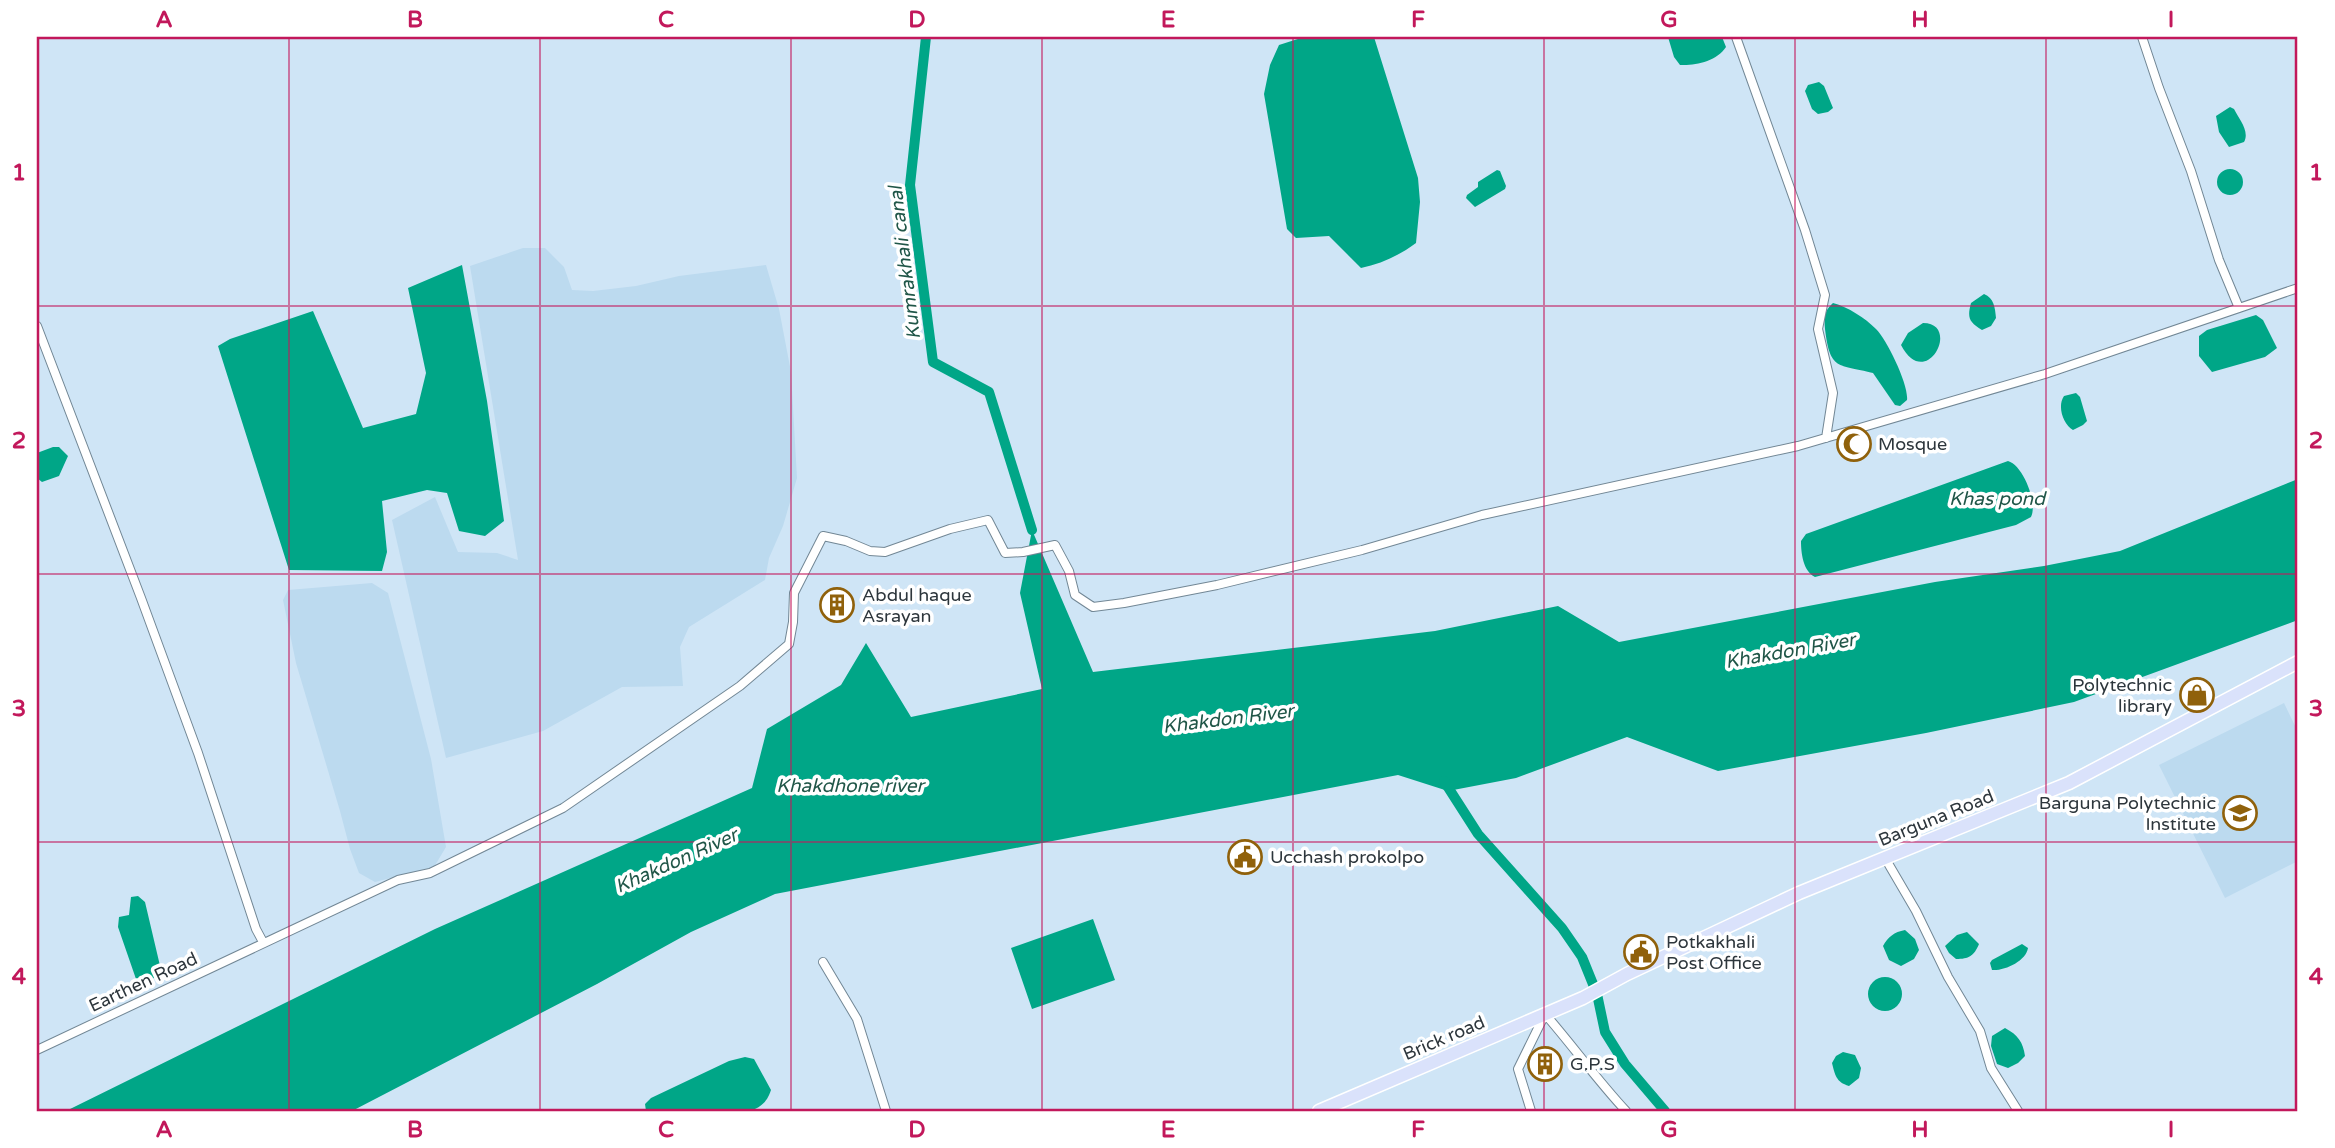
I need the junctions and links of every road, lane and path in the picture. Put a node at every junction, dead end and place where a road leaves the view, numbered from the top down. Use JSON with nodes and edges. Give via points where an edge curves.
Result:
{"nodes":[{"id":1,"x":1736,"y":37,"type":"edge"},
{"id":2,"x":2142,"y":37,"type":"edge"},
{"id":3,"x":2298,"y":288,"type":"edge"},
{"id":4,"x":2239,"y":308,"type":"junction"},
{"id":5,"x":37,"y":326,"type":"edge"},
{"id":6,"x":1826,"y":438,"type":"junction"},
{"id":7,"x":2298,"y":662,"type":"edge"},
{"id":8,"x":1885,"y":858,"type":"junction"},
{"id":9,"x":263,"y":942,"type":"junction"},
{"id":10,"x":824,"y":962,"type":"dead end"},
{"id":11,"x":1583,"y":998,"type":"joint"},
{"id":12,"x":1545,"y":1014,"type":"junction"},
{"id":13,"x":37,"y":1050,"type":"edge"},
{"id":14,"x":886,"y":1111,"type":"edge"},
{"id":15,"x":1319,"y":1111,"type":"edge"},
{"id":16,"x":1531,"y":1111,"type":"edge"},
{"id":17,"x":1626,"y":1111,"type":"edge"},
{"id":18,"x":2018,"y":1111,"type":"edge"}],
"edges":[{"from":1,"to":6,"type":"street","via":[[1825,295],[1818,329],[1833,393]]},
{"from":2,"to":4,"type":"street"},
{"from":3,"to":4,"type":"street"},
{"from":4,"to":6,"type":"street","via":[[2045,374]]},
{"from":5,"to":9,"type":"street","via":[[198,753]]},
{"from":6,"to":9,"type":"street","name":"Earthen Road","via":[[1482,514],[1362,550],[1217,585],[1093,607],[1075,595],[1055,545],[1005,553],[988,520],[885,552],[823,536],[794,593],[789,644],[740,685],[563,808],[430,873],[398,880]]},
{"from":7,"to":8,"type":"main road","name":"Barguna Road","via":[[2069,783]]},
{"from":8,"to":11,"type":"main road","name":"Barguna Road","via":[[1799,893]]},
{"from":8,"to":18,"type":"street","via":[[1980,1031],[1991,1068]]},
{"from":9,"to":13,"type":"street","name":"Earthen Road"},
{"from":10,"to":14,"type":"street","via":[[857,1019]]},
{"from":11,"to":12,"type":"main road","name":"Brick road"},
{"from":12,"to":15,"type":"main road","name":"Brick road"},
{"from":12,"to":16,"type":"street","via":[[1518,1069]]},
{"from":12,"to":17,"type":"street"}]}
